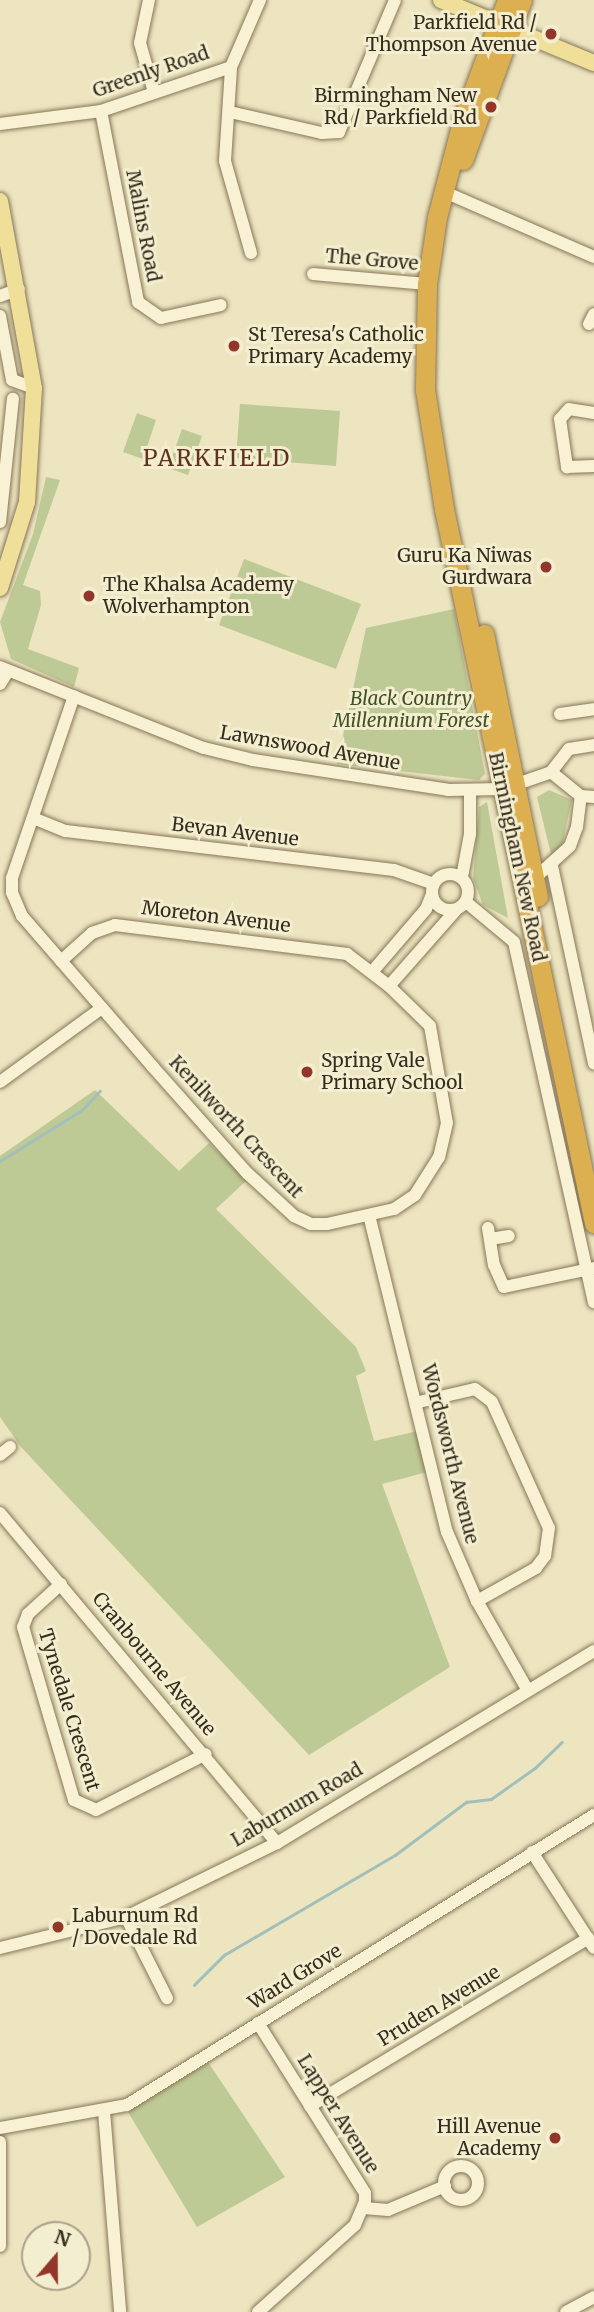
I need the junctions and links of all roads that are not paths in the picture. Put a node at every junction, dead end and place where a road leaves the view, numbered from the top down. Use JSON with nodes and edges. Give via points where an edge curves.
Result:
{"nodes":[{"id":1,"x":149,"y":0,"type":"edge"},
{"id":2,"x":260,"y":0,"type":"edge"},
{"id":3,"x":395,"y":0,"type":"edge"},
{"id":4,"x":441,"y":0,"type":"edge"},
{"id":5,"x":507,"y":0,"type":"edge"},
{"id":6,"x":522,"y":0,"type":"edge"},
{"id":7,"x":505,"y":27,"type":"junction"},
{"id":8,"x":594,"y":62,"type":"edge"},
{"id":9,"x":231,"y":67,"type":"junction"},
{"id":10,"x":154,"y":92,"type":"junction"},
{"id":11,"x":101,"y":111,"type":"junction"},
{"id":12,"x":230,"y":112,"type":"junction"},
{"id":13,"x":0,"y":124,"type":"edge"},
{"id":14,"x":447,"y":193,"type":"junction"},
{"id":15,"x":0,"y":201,"type":"edge"},
{"id":16,"x":251,"y":253,"type":"dead end"},
{"id":17,"x":594,"y":257,"type":"edge"},
{"id":18,"x":313,"y":274,"type":"dead end"},
{"id":19,"x":427,"y":284,"type":"junction"},
{"id":20,"x":19,"y":289,"type":"junction"},
{"id":21,"x":0,"y":296,"type":"edge"},
{"id":22,"x":221,"y":305,"type":"dead end"},
{"id":23,"x":0,"y":316,"type":"edge"},
{"id":24,"x":34,"y":388,"type":"junction"},
{"id":25,"x":13,"y":399,"type":"dead end"},
{"id":26,"x":594,"y":413,"type":"edge"},
{"id":27,"x":594,"y":466,"type":"edge"},
{"id":28,"x":0,"y":522,"type":"edge"},
{"id":29,"x":0,"y":588,"type":"edge"},
{"id":30,"x":4,"y":669,"type":"edge"},
{"id":31,"x":0,"y":684,"type":"edge"},
{"id":32,"x":74,"y":696,"type":"junction"},
{"id":33,"x":594,"y":709,"type":"edge"},
{"id":34,"x":560,"y":714,"type":"dead end"},
{"id":35,"x":594,"y":745,"type":"edge"},
{"id":36,"x":551,"y":772,"type":"junction"},
{"id":37,"x":510,"y":786,"type":"junction"},
{"id":38,"x":470,"y":792,"type":"junction"},
{"id":39,"x":587,"y":797,"type":"edge"},
{"id":40,"x":33,"y":818,"type":"junction"},
{"id":41,"x":552,"y":866,"type":"junction"},
{"id":42,"x":462,"y":877,"type":"junction"},
{"id":43,"x":535,"y":878,"type":"junction"},
{"id":44,"x":433,"y":889,"type":"junction"},
{"id":45,"x":461,"y":906,"type":"junction"},
{"id":46,"x":61,"y":961,"type":"junction"},
{"id":47,"x":372,"y":972,"type":"junction"},
{"id":48,"x":389,"y":986,"type":"junction"},
{"id":49,"x":102,"y":1009,"type":"junction"},
{"id":50,"x":594,"y":1063,"type":"edge"},
{"id":51,"x":2,"y":1077,"type":"edge"},
{"id":52,"x":594,"y":1173,"type":"edge"},
{"id":53,"x":369,"y":1215,"type":"junction"},
{"id":54,"x":594,"y":1223,"type":"edge"},
{"id":55,"x":509,"y":1236,"type":"dead end"},
{"id":56,"x":589,"y":1269,"type":"edge"},
{"id":57,"x":594,"y":1302,"type":"edge"},
{"id":58,"x":419,"y":1402,"type":"junction"},
{"id":59,"x":0,"y":1513,"type":"edge"},
{"id":60,"x":61,"y":1584,"type":"junction"},
{"id":61,"x":477,"y":1601,"type":"junction"},
{"id":62,"x":594,"y":1651,"type":"edge"},
{"id":63,"x":527,"y":1689,"type":"junction"},
{"id":64,"x":206,"y":1754,"type":"junction"},
{"id":65,"x":594,"y":1815,"type":"edge"},
{"id":66,"x":277,"y":1843,"type":"junction"},
{"id":67,"x":532,"y":1852,"type":"junction"},
{"id":68,"x":126,"y":1917,"type":"junction"},
{"id":69,"x":591,"y":1943,"type":"edge"},
{"id":70,"x":0,"y":1948,"type":"edge"},
{"id":71,"x":167,"y":1998,"type":"dead end"},
{"id":72,"x":258,"y":2023,"type":"junction"},
{"id":73,"x":310,"y":2106,"type":"junction"},
{"id":74,"x":104,"y":2111,"type":"junction"},
{"id":75,"x":0,"y":2128,"type":"edge"},
{"id":76,"x":0,"y":2142,"type":"edge"},
{"id":77,"x":444,"y":2186,"type":"dead end"},
{"id":78,"x":364,"y":2208,"type":"junction"},
{"id":79,"x":0,"y":2246,"type":"edge"},
{"id":80,"x":594,"y":2297,"type":"edge"},
{"id":81,"x":120,"y":2312,"type":"edge"},
{"id":82,"x":258,"y":2312,"type":"edge"},
{"id":83,"x":566,"y":2312,"type":"edge"}],
"edges":[{"from":1,"to":10,"type":"street","via":[[140,43]]},
{"from":2,"to":9,"type":"street"},
{"from":3,"to":12,"type":"street","via":[[343,127],[332,134]]},
{"from":4,"to":7,"type":"main road"},
{"from":5,"to":7,"type":"highway","name":"Birmingham New Road"},
{"from":6,"to":7,"type":"highway","name":"Birmingham New Road"},
{"from":7,"to":8,"type":"main road"},
{"from":7,"to":14,"type":"highway","name":"Birmingham New Road"},
{"from":9,"to":10,"type":"street","name":"Greenly Road"},
{"from":9,"to":12,"type":"street"},
{"from":10,"to":11,"type":"street","name":"Greenly Road"},
{"from":11,"to":13,"type":"street","name":"Greenly Road"},
{"from":11,"to":22,"type":"street","name":"Malins Road","via":[[138,302],[161,318]]},
{"from":12,"to":16,"type":"street","via":[[225,160]]},
{"from":14,"to":17,"type":"street"},
{"from":14,"to":19,"type":"highway","name":"Birmingham New Road"},
{"from":14,"to":37,"type":"highway","name":"Birmingham New Road","via":[[435,338],[442,438]]},
{"from":15,"to":20,"type":"main road"},
{"from":18,"to":19,"type":"street","name":"The Grove"},
{"from":19,"to":37,"type":"highway","name":"Birmingham New Road","via":[[424,355],[431,441]]},
{"from":20,"to":21,"type":"street"},
{"from":20,"to":24,"type":"main road"},
{"from":23,"to":24,"type":"street","via":[[12,380]]},
{"from":24,"to":29,"type":"main road","via":[[27,502]]},
{"from":25,"to":28,"type":"street"},
{"from":26,"to":27,"type":"street","via":[[569,410],[560,419],[567,467]]},
{"from":30,"to":31,"type":"street"},
{"from":30,"to":32,"type":"street","name":"Lawnswood Avenue"},
{"from":32,"to":38,"type":"street","name":"Lawnswood Avenue","via":[[204,748],[253,760]]},
{"from":32,"to":40,"type":"street","name":"Kenilworth Crescent"},
{"from":33,"to":34,"type":"street"},
{"from":35,"to":36,"type":"street","via":[[569,749]]},
{"from":36,"to":37,"type":"street","name":"Lawnswood Avenue"},
{"from":36,"to":39,"type":"street"},
{"from":37,"to":38,"type":"street","name":"Lawnswood Avenue"},
{"from":37,"to":43,"type":"highway","name":"Birmingham New Road"},
{"from":37,"to":54,"type":"highway","name":"Birmingham New Road"},
{"from":38,"to":42,"type":"street","via":[[470,834]]},
{"from":39,"to":41,"type":"street","via":[[574,836]]},
{"from":40,"to":44,"type":"street","name":"Bevan Avenue","via":[[66,831],[394,870]]},
{"from":40,"to":46,"type":"street","name":"Kenilworth Crescent","via":[[12,878],[12,893],[22,916]]},
{"from":41,"to":43,"type":"street"},
{"from":41,"to":50,"type":"street"},
{"from":42,"to":44,"type":"street","via":[[447,874]]},
{"from":42,"to":45,"type":"street","via":[[469,888]]},
{"from":43,"to":52,"type":"highway","name":"Birmingham New Road"},
{"from":44,"to":45,"type":"street","via":[[440,907]]},
{"from":44,"to":47,"type":"street","via":[[426,909]]},
{"from":45,"to":48,"type":"street"},
{"from":45,"to":56,"type":"street","via":[[514,942]]},
{"from":46,"to":47,"type":"street","name":"Moreton Avenue","via":[[97,930],[124,925],[332,950]]},
{"from":46,"to":49,"type":"street","name":"Kenilworth Crescent"},
{"from":47,"to":48,"type":"street","name":"Kenilworth Crescent"},
{"from":48,"to":53,"type":"street","name":"Kenilworth Crescent","via":[[430,1027],[447,1140],[410,1200]]},
{"from":49,"to":51,"type":"street"},
{"from":49,"to":53,"type":"street","name":"Kenilworth Crescent","via":[[247,1173],[294,1216],[319,1225]]},
{"from":53,"to":58,"type":"street","name":"Wordsworth Avenue"},
{"from":55,"to":56,"type":"street","via":[[489,1234],[504,1287]]},
{"from":56,"to":57,"type":"street"},
{"from":58,"to":61,"type":"street","name":"Wordsworth Avenue","via":[[447,1532]]},
{"from":58,"to":61,"type":"street","via":[[475,1389],[492,1402],[549,1528],[545,1556],[536,1568]]},
{"from":59,"to":60,"type":"street","name":"Cranbourne Avenue"},
{"from":60,"to":64,"type":"street","name":"Cranbourne Avenue"},
{"from":60,"to":64,"type":"street","name":"Tynedale Crescent","via":[[28,1614],[23,1627],[74,1800],[90,1810],[105,1807]]},
{"from":61,"to":63,"type":"street","name":"Wordsworth Avenue"},
{"from":62,"to":63,"type":"street","name":"Laburnum Road"},
{"from":63,"to":66,"type":"street","name":"Laburnum Road"},
{"from":64,"to":66,"type":"street","name":"Cranbourne Avenue"},
{"from":65,"to":67,"type":"street","name":"Ward Grove"},
{"from":66,"to":68,"type":"street","name":"Laburnum Road"},
{"from":67,"to":69,"type":"street"},
{"from":67,"to":72,"type":"street","name":"Ward Grove"},
{"from":68,"to":70,"type":"street","name":"Laburnum Road"},
{"from":68,"to":71,"type":"street"},
{"from":69,"to":73,"type":"street","name":"Pruden Avenue"},
{"from":72,"to":73,"type":"street","name":"Lapper Avenue"},
{"from":72,"to":74,"type":"street","name":"Ward Grove","via":[[127,2105]]},
{"from":73,"to":78,"type":"street","name":"Lapper Avenue","via":[[365,2193]]},
{"from":74,"to":75,"type":"street","name":"Ward Grove"},
{"from":74,"to":81,"type":"street"},
{"from":76,"to":79,"type":"street"},
{"from":77,"to":78,"type":"street","via":[[388,2210]]},
{"from":78,"to":82,"type":"street","via":[[346,2233]]},
{"from":80,"to":83,"type":"street"}]}
